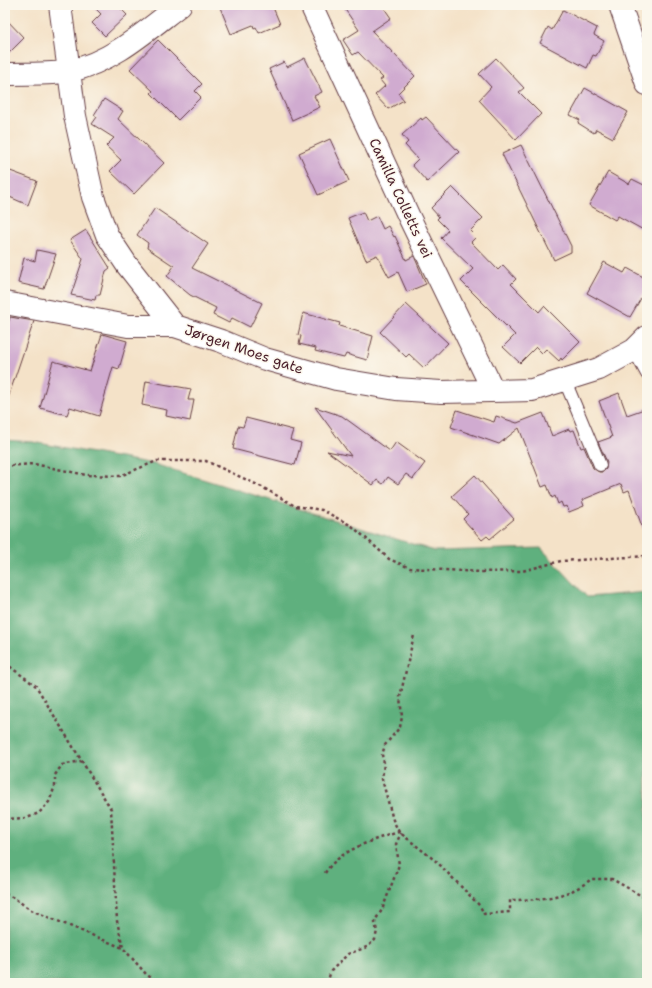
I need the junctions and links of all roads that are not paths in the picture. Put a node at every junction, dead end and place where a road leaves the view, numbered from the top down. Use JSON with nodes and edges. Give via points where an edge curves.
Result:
{"nodes":[{"id":1,"x":60,"y":5,"type":"edge"},
{"id":2,"x":180,"y":5,"type":"edge"},
{"id":3,"x":311,"y":5,"type":"edge"},
{"id":4,"x":620,"y":5,"type":"edge"},
{"id":5,"x":68,"y":72,"type":"junction"},
{"id":6,"x":5,"y":74,"type":"edge"},
{"id":7,"x":647,"y":84,"type":"edge"},
{"id":8,"x":5,"y":303,"type":"edge"},
{"id":9,"x":174,"y":326,"type":"junction"},
{"id":10,"x":640,"y":343,"type":"edge"},
{"id":11,"x":647,"y":374,"type":"edge"},
{"id":12,"x":565,"y":381,"type":"junction"},
{"id":13,"x":493,"y":390,"type":"junction"},
{"id":14,"x":600,"y":466,"type":"dead end"}],
"edges":[{"from":1,"to":5,"type":"street","name":"Jørgen Moes gate"},
{"from":2,"to":5,"type":"street","via":[[117,52],[91,65]]},
{"from":3,"to":13,"type":"street","name":"Camilla Colletts vei","via":[[409,217]]},
{"from":4,"to":7,"type":"street"},
{"from":5,"to":6,"type":"street"},
{"from":5,"to":9,"type":"street","name":"Jørgen Moes gate","via":[[93,197],[107,235]]},
{"from":8,"to":9,"type":"street","via":[[128,326]]},
{"from":9,"to":13,"type":"street","name":"Jørgen Moes gate","via":[[222,341],[265,359],[336,379],[396,389],[441,392]]},
{"from":10,"to":11,"type":"lane"},
{"from":10,"to":12,"type":"street","name":"Jørgen Moes gate","via":[[599,369]]},
{"from":12,"to":13,"type":"street","name":"Jørgen Moes gate","via":[[532,390]]},
{"from":12,"to":14,"type":"lane"}]}
